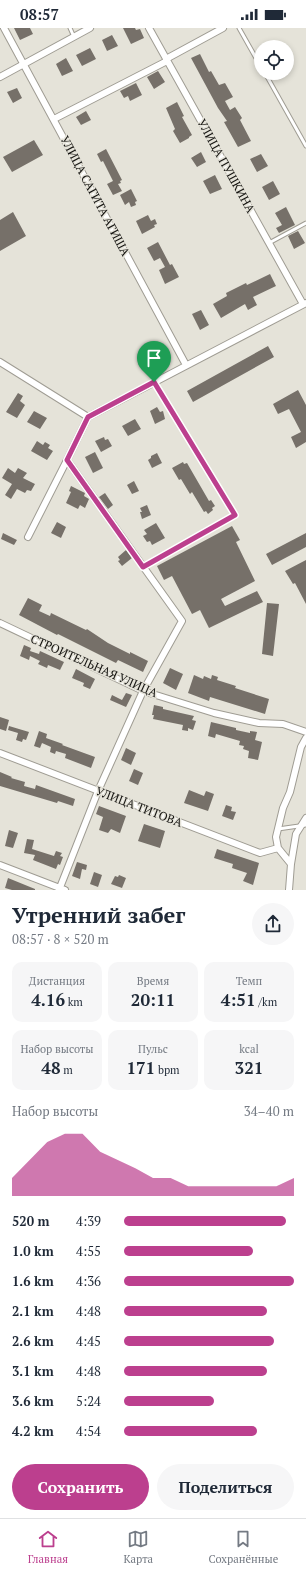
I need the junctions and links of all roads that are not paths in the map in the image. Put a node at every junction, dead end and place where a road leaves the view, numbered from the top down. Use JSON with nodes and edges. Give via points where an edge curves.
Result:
{"nodes":[{"id":1,"x":4,"y":28,"type":"edge"},
{"id":2,"x":70,"y":28,"type":"edge"},
{"id":3,"x":90,"y":28,"type":"edge"},
{"id":4,"x":149,"y":28,"type":"edge"},
{"id":5,"x":223,"y":28,"type":"edge"},
{"id":6,"x":239,"y":28,"type":"edge"},
{"id":7,"x":74,"y":36,"type":"junction"},
{"id":8,"x":254,"y":54,"type":"edge"},
{"id":9,"x":167,"y":60,"type":"junction"},
{"id":10,"x":24,"y":63,"type":"junction"},
{"id":11,"x":0,"y":77,"type":"edge"},
{"id":12,"x":269,"y":80,"type":"edge"},
{"id":13,"x":54,"y":119,"type":"junction"},
{"id":14,"x":306,"y":146,"type":"edge"},
{"id":15,"x":306,"y":223,"type":"edge"},
{"id":16,"x":269,"y":244,"type":"junction"},
{"id":17,"x":304,"y":303,"type":"edge"},
{"id":18,"x":0,"y":362,"type":"edge"},
{"id":19,"x":186,"y":365,"type":"junction"},
{"id":20,"x":154,"y":382,"type":"junction"},
{"id":21,"x":88,"y":417,"type":"junction"},
{"id":22,"x":67,"y":460,"type":"junction"},
{"id":23,"x":28,"y":537,"type":"dead end"},
{"id":24,"x":143,"y":567,"type":"junction"},
{"id":25,"x":0,"y":623,"type":"edge"},
{"id":26,"x":143,"y":691,"type":"junction"},
{"id":27,"x":306,"y":732,"type":"edge"},
{"id":28,"x":306,"y":738,"type":"edge"},
{"id":29,"x":0,"y":753,"type":"edge"},
{"id":30,"x":98,"y":791,"type":"junction"},
{"id":31,"x":306,"y":818,"type":"edge"},
{"id":32,"x":304,"y":826,"type":"edge"},
{"id":33,"x":278,"y":829,"type":"junction"},
{"id":34,"x":278,"y":848,"type":"junction"},
{"id":35,"x":292,"y":864,"type":"junction"},
{"id":36,"x":0,"y":865,"type":"edge"},
{"id":37,"x":61,"y":889,"type":"edge"},
{"id":38,"x":290,"y":890,"type":"edge"}],
"edges":[{"from":1,"to":10,"type":"street","name":"УЛИЦА САГИТА АГИША"},
{"from":2,"to":7,"type":"lane"},
{"from":3,"to":7,"type":"street"},
{"from":4,"to":9,"type":"street","name":"УЛИЦА ПУШКИНА"},
{"from":5,"to":9,"type":"street"},
{"from":6,"to":8,"type":"lane"},
{"from":7,"to":10,"type":"street"},
{"from":9,"to":13,"type":"street"},
{"from":9,"to":16,"type":"street","name":"УЛИЦА ПУШКИНА"},
{"from":10,"to":11,"type":"street"},
{"from":10,"to":13,"type":"street","name":"УЛИЦА САГИТА АГИША"},
{"from":12,"to":14,"type":"lane"},
{"from":13,"to":19,"type":"street","name":"УЛИЦА САГИТА АГИША"},
{"from":15,"to":16,"type":"lane"},
{"from":16,"to":17,"type":"street","name":"УЛИЦА ПУШКИНА"},
{"from":17,"to":19,"type":"street"},
{"from":18,"to":21,"type":"street"},
{"from":19,"to":20,"type":"street"},
{"from":20,"to":21,"type":"street"},
{"from":20,"to":24,"type":"lane","via":[[235,515]]},
{"from":21,"to":22,"type":"street"},
{"from":22,"to":23,"type":"street"},
{"from":22,"to":24,"type":"street"},
{"from":24,"to":26,"type":"street","via":[[182,620]]},
{"from":25,"to":26,"type":"street","name":"СТРОИТЕЛЬНАЯ УЛИЦА"},
{"from":26,"to":27,"type":"street","name":"СТРОИТЕЛЬНАЯ УЛИЦА","via":[[214,712],[259,723],[283,724]]},
{"from":26,"to":30,"type":"street"},
{"from":28,"to":33,"type":"street"},
{"from":29,"to":30,"type":"street","name":"УЛИЦА ТИТОВА"},
{"from":30,"to":34,"type":"street","name":"УЛИЦА ТИТОВА","via":[[260,853]]},
{"from":30,"to":37,"type":"street"},
{"from":31,"to":32,"type":"street"},
{"from":32,"to":33,"type":"lane"},
{"from":32,"to":35,"type":"street","via":[[296,834]]},
{"from":33,"to":34,"type":"street"},
{"from":34,"to":35,"type":"street"},
{"from":35,"to":38,"type":"street"},
{"from":36,"to":37,"type":"street"}]}
